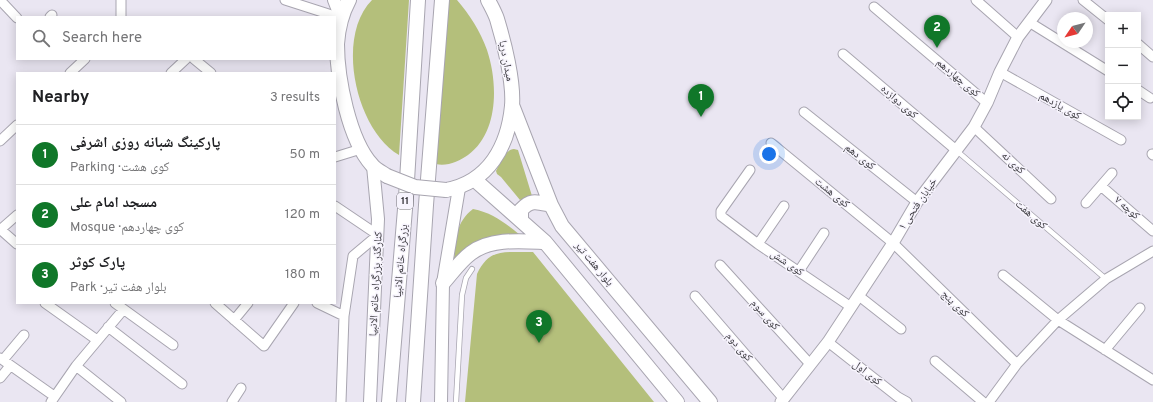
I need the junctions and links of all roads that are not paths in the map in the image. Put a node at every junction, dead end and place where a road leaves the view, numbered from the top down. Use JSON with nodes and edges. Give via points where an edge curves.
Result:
{"nodes":[{"id":1,"x":0,"y":0,"type":"edge"},
{"id":2,"x":122,"y":0,"type":"edge"},
{"id":3,"x":285,"y":0,"type":"edge"},
{"id":4,"x":334,"y":0,"type":"edge"},
{"id":5,"x":349,"y":0,"type":"edge"},
{"id":6,"x":418,"y":0,"type":"edge"},
{"id":7,"x":442,"y":0,"type":"edge"},
{"id":8,"x":488,"y":0,"type":"edge"},
{"id":9,"x":976,"y":0,"type":"edge"},
{"id":10,"x":1046,"y":0,"type":"edge"},
{"id":11,"x":1083,"y":0,"type":"edge"},
{"id":12,"x":874,"y":7,"type":"dead end"},
{"id":13,"x":121,"y":16,"type":"edge"},
{"id":14,"x":335,"y":16,"type":"edge"},
{"id":15,"x":336,"y":16,"type":"edge"},
{"id":16,"x":16,"y":17,"type":"edge"},
{"id":17,"x":341,"y":18,"type":"junction"},
{"id":18,"x":1105,"y":18,"type":"edge"},
{"id":19,"x":1029,"y":22,"type":"junction"},
{"id":20,"x":1018,"y":37,"type":"junction"},
{"id":21,"x":1141,"y":46,"type":"edge"},
{"id":22,"x":843,"y":54,"type":"dead end"},
{"id":23,"x":1153,"y":56,"type":"edge"},
{"id":24,"x":84,"y":60,"type":"edge"},
{"id":25,"x":185,"y":60,"type":"edge"},
{"id":26,"x":195,"y":60,"type":"edge"},
{"id":27,"x":1105,"y":69,"type":"edge"},
{"id":28,"x":71,"y":72,"type":"edge"},
{"id":29,"x":172,"y":72,"type":"edge"},
{"id":30,"x":210,"y":72,"type":"edge"},
{"id":31,"x":1000,"y":72,"type":"junction"},
{"id":32,"x":1141,"y":92,"type":"edge"},
{"id":33,"x":1150,"y":98,"type":"dead end"},
{"id":34,"x":987,"y":102,"type":"junction"},
{"id":35,"x":512,"y":105,"type":"junction"},
{"id":36,"x":804,"y":112,"type":"dead end"},
{"id":37,"x":16,"y":126,"type":"edge"},
{"id":38,"x":974,"y":127,"type":"junction"},
{"id":39,"x":1121,"y":140,"type":"dead end"},
{"id":40,"x":0,"y":141,"type":"edge"},
{"id":41,"x":771,"y":143,"type":"dead end"},
{"id":42,"x":361,"y":149,"type":"junction"},
{"id":43,"x":956,"y":150,"type":"junction"},
{"id":44,"x":336,"y":157,"type":"edge"},
{"id":45,"x":373,"y":166,"type":"junction"},
{"id":46,"x":750,"y":170,"type":"dead end"},
{"id":47,"x":1112,"y":173,"type":"dead end"},
{"id":48,"x":475,"y":180,"type":"junction"},
{"id":49,"x":1101,"y":186,"type":"junction"},
{"id":50,"x":452,"y":189,"type":"junction"},
{"id":51,"x":1051,"y":199,"type":"dead end"},
{"id":52,"x":917,"y":202,"type":"junction"},
{"id":53,"x":1086,"y":202,"type":"dead end"},
{"id":54,"x":551,"y":205,"type":"junction"},
{"id":55,"x":784,"y":206,"type":"dead end"},
{"id":56,"x":336,"y":207,"type":"edge"},
{"id":57,"x":16,"y":216,"type":"edge"},
{"id":58,"x":521,"y":220,"type":"junction"},
{"id":59,"x":0,"y":230,"type":"edge"},
{"id":60,"x":1153,"y":231,"type":"edge"},
{"id":61,"x":824,"y":233,"type":"dead end"},
{"id":62,"x":378,"y":235,"type":"junction"},
{"id":63,"x":545,"y":242,"type":"junction"},
{"id":64,"x":16,"y":243,"type":"edge"},
{"id":65,"x":893,"y":243,"type":"junction"},
{"id":66,"x":758,"y":244,"type":"junction"},
{"id":67,"x":1152,"y":253,"type":"edge"},
{"id":68,"x":720,"y":265,"type":"dead end"},
{"id":69,"x":472,"y":268,"type":"dead end"},
{"id":70,"x":799,"y":271,"type":"junction"},
{"id":71,"x":1003,"y":274,"type":"dead end"},
{"id":72,"x":1106,"y":279,"type":"junction"},
{"id":73,"x":444,"y":283,"type":"junction"},
{"id":74,"x":695,"y":296,"type":"dead end"},
{"id":75,"x":859,"y":296,"type":"junction"},
{"id":76,"x":46,"y":304,"type":"edge"},
{"id":77,"x":116,"y":304,"type":"edge"},
{"id":78,"x":216,"y":304,"type":"edge"},
{"id":79,"x":247,"y":304,"type":"edge"},
{"id":80,"x":293,"y":304,"type":"edge"},
{"id":81,"x":319,"y":304,"type":"edge"},
{"id":82,"x":851,"y":307,"type":"junction"},
{"id":83,"x":1140,"y":308,"type":"dead end"},
{"id":84,"x":123,"y":310,"type":"junction"},
{"id":85,"x":344,"y":316,"type":"junction"},
{"id":86,"x":234,"y":320,"type":"junction"},
{"id":87,"x":1058,"y":320,"type":"junction"},
{"id":88,"x":108,"y":327,"type":"junction"},
{"id":89,"x":900,"y":329,"type":"dead end"},
{"id":90,"x":24,"y":335,"type":"dead end"},
{"id":91,"x":97,"y":340,"type":"junction"},
{"id":92,"x":828,"y":342,"type":"junction"},
{"id":93,"x":173,"y":345,"type":"dead end"},
{"id":94,"x":1105,"y":350,"type":"junction"},
{"id":95,"x":4,"y":361,"type":"edge"},
{"id":96,"x":934,"y":361,"type":"dead end"},
{"id":97,"x":810,"y":364,"type":"junction"},
{"id":98,"x":1017,"y":364,"type":"junction"},
{"id":99,"x":76,"y":366,"type":"junction"},
{"id":100,"x":0,"y":378,"type":"edge"},
{"id":101,"x":1153,"y":380,"type":"edge"},
{"id":102,"x":182,"y":384,"type":"dead end"},
{"id":103,"x":242,"y":388,"type":"dead end"},
{"id":104,"x":53,"y":399,"type":"edge"},
{"id":105,"x":782,"y":400,"type":"edge"},
{"id":106,"x":118,"y":401,"type":"edge"},
{"id":107,"x":370,"y":401,"type":"edge"},
{"id":108,"x":232,"y":402,"type":"edge"},
{"id":109,"x":341,"y":402,"type":"edge"},
{"id":110,"x":389,"y":402,"type":"edge"},
{"id":111,"x":414,"y":402,"type":"edge"},
{"id":112,"x":441,"y":402,"type":"edge"},
{"id":113,"x":456,"y":402,"type":"edge"},
{"id":114,"x":677,"y":402,"type":"edge"},
{"id":115,"x":710,"y":402,"type":"edge"},
{"id":116,"x":907,"y":402,"type":"edge"},
{"id":117,"x":983,"y":402,"type":"edge"},
{"id":118,"x":989,"y":402,"type":"edge"}],
"edges":[{"from":1,"to":16,"type":"street"},
{"from":2,"to":13,"type":"street"},
{"from":3,"to":14,"type":"street"},
{"from":4,"to":17,"type":"main road"},
{"from":5,"to":17,"type":"main road"},
{"from":6,"to":110,"type":"main road","name":"بزرگراه خاتم الانبیا","number":"11","via":[[406,197]]},
{"from":7,"to":111,"type":"main road","name":"بزرگراه خاتم الانبیا","number":"11"},
{"from":8,"to":35,"type":"main road","name":"میدان دریا","via":[[497,18],[511,76]]},
{"from":9,"to":20,"type":"street"},
{"from":10,"to":19,"type":"street","name":"خیابان فتحی ۱"},
{"from":11,"to":18,"type":"street"},
{"from":12,"to":34,"type":"street","name":"کوی چهاردهم"},
{"from":15,"to":17,"type":"street"},
{"from":17,"to":42,"type":"main road","via":[[337,44],[340,78],[348,116]]},
{"from":19,"to":20,"type":"street","name":"خیابان فتحی ۱"},
{"from":19,"to":27,"type":"street"},
{"from":20,"to":31,"type":"street","name":"خیابان فتحی ۱"},
{"from":21,"to":23,"type":"street"},
{"from":22,"to":43,"type":"street","name":"کوی دوازده"},
{"from":24,"to":28,"type":"street"},
{"from":25,"to":29,"type":"street"},
{"from":26,"to":30,"type":"street"},
{"from":31,"to":34,"type":"street","name":"خیابان فتحی ۱"},
{"from":31,"to":39,"type":"street","name":"کوی یازدهم"},
{"from":32,"to":33,"type":"street"},
{"from":34,"to":38,"type":"street","name":"خیابان فتحی ۱"},
{"from":35,"to":48,"type":"main road","name":"میدان دریا","via":[[499,152]]},
{"from":35,"to":54,"type":"main road","name":"بلوار هفت تیر"},
{"from":36,"to":52,"type":"street","name":"کوی دهم"},
{"from":37,"to":40,"type":"street"},
{"from":38,"to":43,"type":"street","name":"خیابان فتحی ۱"},
{"from":38,"to":51,"type":"street","name":"کوی نه"},
{"from":41,"to":65,"type":"street","name":"کوی هشت"},
{"from":42,"to":44,"type":"street"},
{"from":42,"to":45,"type":"main road"},
{"from":43,"to":52,"type":"street","name":"خیابان فتحی ۱"},
{"from":43,"to":72,"type":"lane","name":"کوی هفت"},
{"from":45,"to":50,"type":"main road","bridge":true,"via":[[388,176],[415,187]]},
{"from":45,"to":62,"type":"main road","name":"کنارگذر بزرگراه خاتم الانبیا"},
{"from":46,"to":66,"type":"street","name":"کوی شش","via":[[720,214]]},
{"from":47,"to":49,"type":"street"},
{"from":48,"to":50,"type":"main road","name":"میدان دریا"},
{"from":48,"to":58,"type":"main road"},
{"from":49,"to":53,"type":"street"},
{"from":49,"to":60,"type":"street","name":"کوچه ۷"},
{"from":50,"to":73,"type":"main road"},
{"from":52,"to":65,"type":"street","name":"خیابان فتحی ۱"},
{"from":54,"to":58,"type":"main road","via":[[536,201],[527,204],[521,210]]},
{"from":54,"to":115,"type":"main road","name":"بلوار هفت تیر","via":[[562,226]]},
{"from":55,"to":66,"type":"street"},
{"from":56,"to":62,"type":"street"},
{"from":57,"to":59,"type":"street"},
{"from":58,"to":63,"type":"main road"},
{"from":59,"to":64,"type":"street"},
{"from":61,"to":70,"type":"street"},
{"from":62,"to":85,"type":"street","via":[[353,256]]},
{"from":62,"to":107,"type":"main road","name":"کنارگذر بزرگراه خاتم الانبیا"},
{"from":63,"to":73,"type":"main road","via":[[521,241],[486,245],[462,261]]},
{"from":63,"to":114,"type":"main road"},
{"from":65,"to":75,"type":"street","name":"خیابان فتحی ۱"},
{"from":65,"to":98,"type":"street","name":"کوی پنج"},
{"from":66,"to":70,"type":"street","name":"کوی شش"},
{"from":67,"to":72,"type":"street"},
{"from":68,"to":97,"type":"street","name":"کوی سوم"},
{"from":69,"to":113,"type":"lane","via":[[466,278],[462,295]]},
{"from":70,"to":82,"type":"street","name":"کوی شش"},
{"from":71,"to":87,"type":"street"},
{"from":72,"to":87,"type":"street"},
{"from":73,"to":112,"type":"main road"},
{"from":74,"to":105,"type":"street","name":"کوی دوم"},
{"from":75,"to":82,"type":"street","name":"خیابان فتحی ۱"},
{"from":75,"to":89,"type":"street"},
{"from":76,"to":91,"type":"street"},
{"from":77,"to":84,"type":"street"},
{"from":78,"to":86,"type":"street"},
{"from":79,"to":86,"type":"street"},
{"from":80,"to":86,"type":"street","via":[[264,346]]},
{"from":81,"to":85,"type":"street"},
{"from":82,"to":92,"type":"street","name":"خیابان فتحی ۱"},
{"from":83,"to":94,"type":"street"},
{"from":84,"to":88,"type":"street"},
{"from":84,"to":93,"type":"street"},
{"from":85,"to":109,"type":"street"},
{"from":87,"to":94,"type":"street"},
{"from":87,"to":98,"type":"street"},
{"from":88,"to":91,"type":"street"},
{"from":88,"to":102,"type":"street"},
{"from":90,"to":95,"type":"street"},
{"from":91,"to":99,"type":"street"},
{"from":92,"to":97,"type":"street","name":"خیابان فتحی ۱"},
{"from":92,"to":116,"type":"street","name":"کوی اول"},
{"from":94,"to":101,"type":"street"},
{"from":95,"to":100,"type":"street"},
{"from":95,"to":104,"type":"street"},
{"from":96,"to":117,"type":"street"},
{"from":97,"to":105,"type":"street","name":"خیابان فتحی ۱"},
{"from":98,"to":118,"type":"street"},
{"from":99,"to":104,"type":"street"},
{"from":99,"to":106,"type":"street"},
{"from":103,"to":108,"type":"street"}]}
